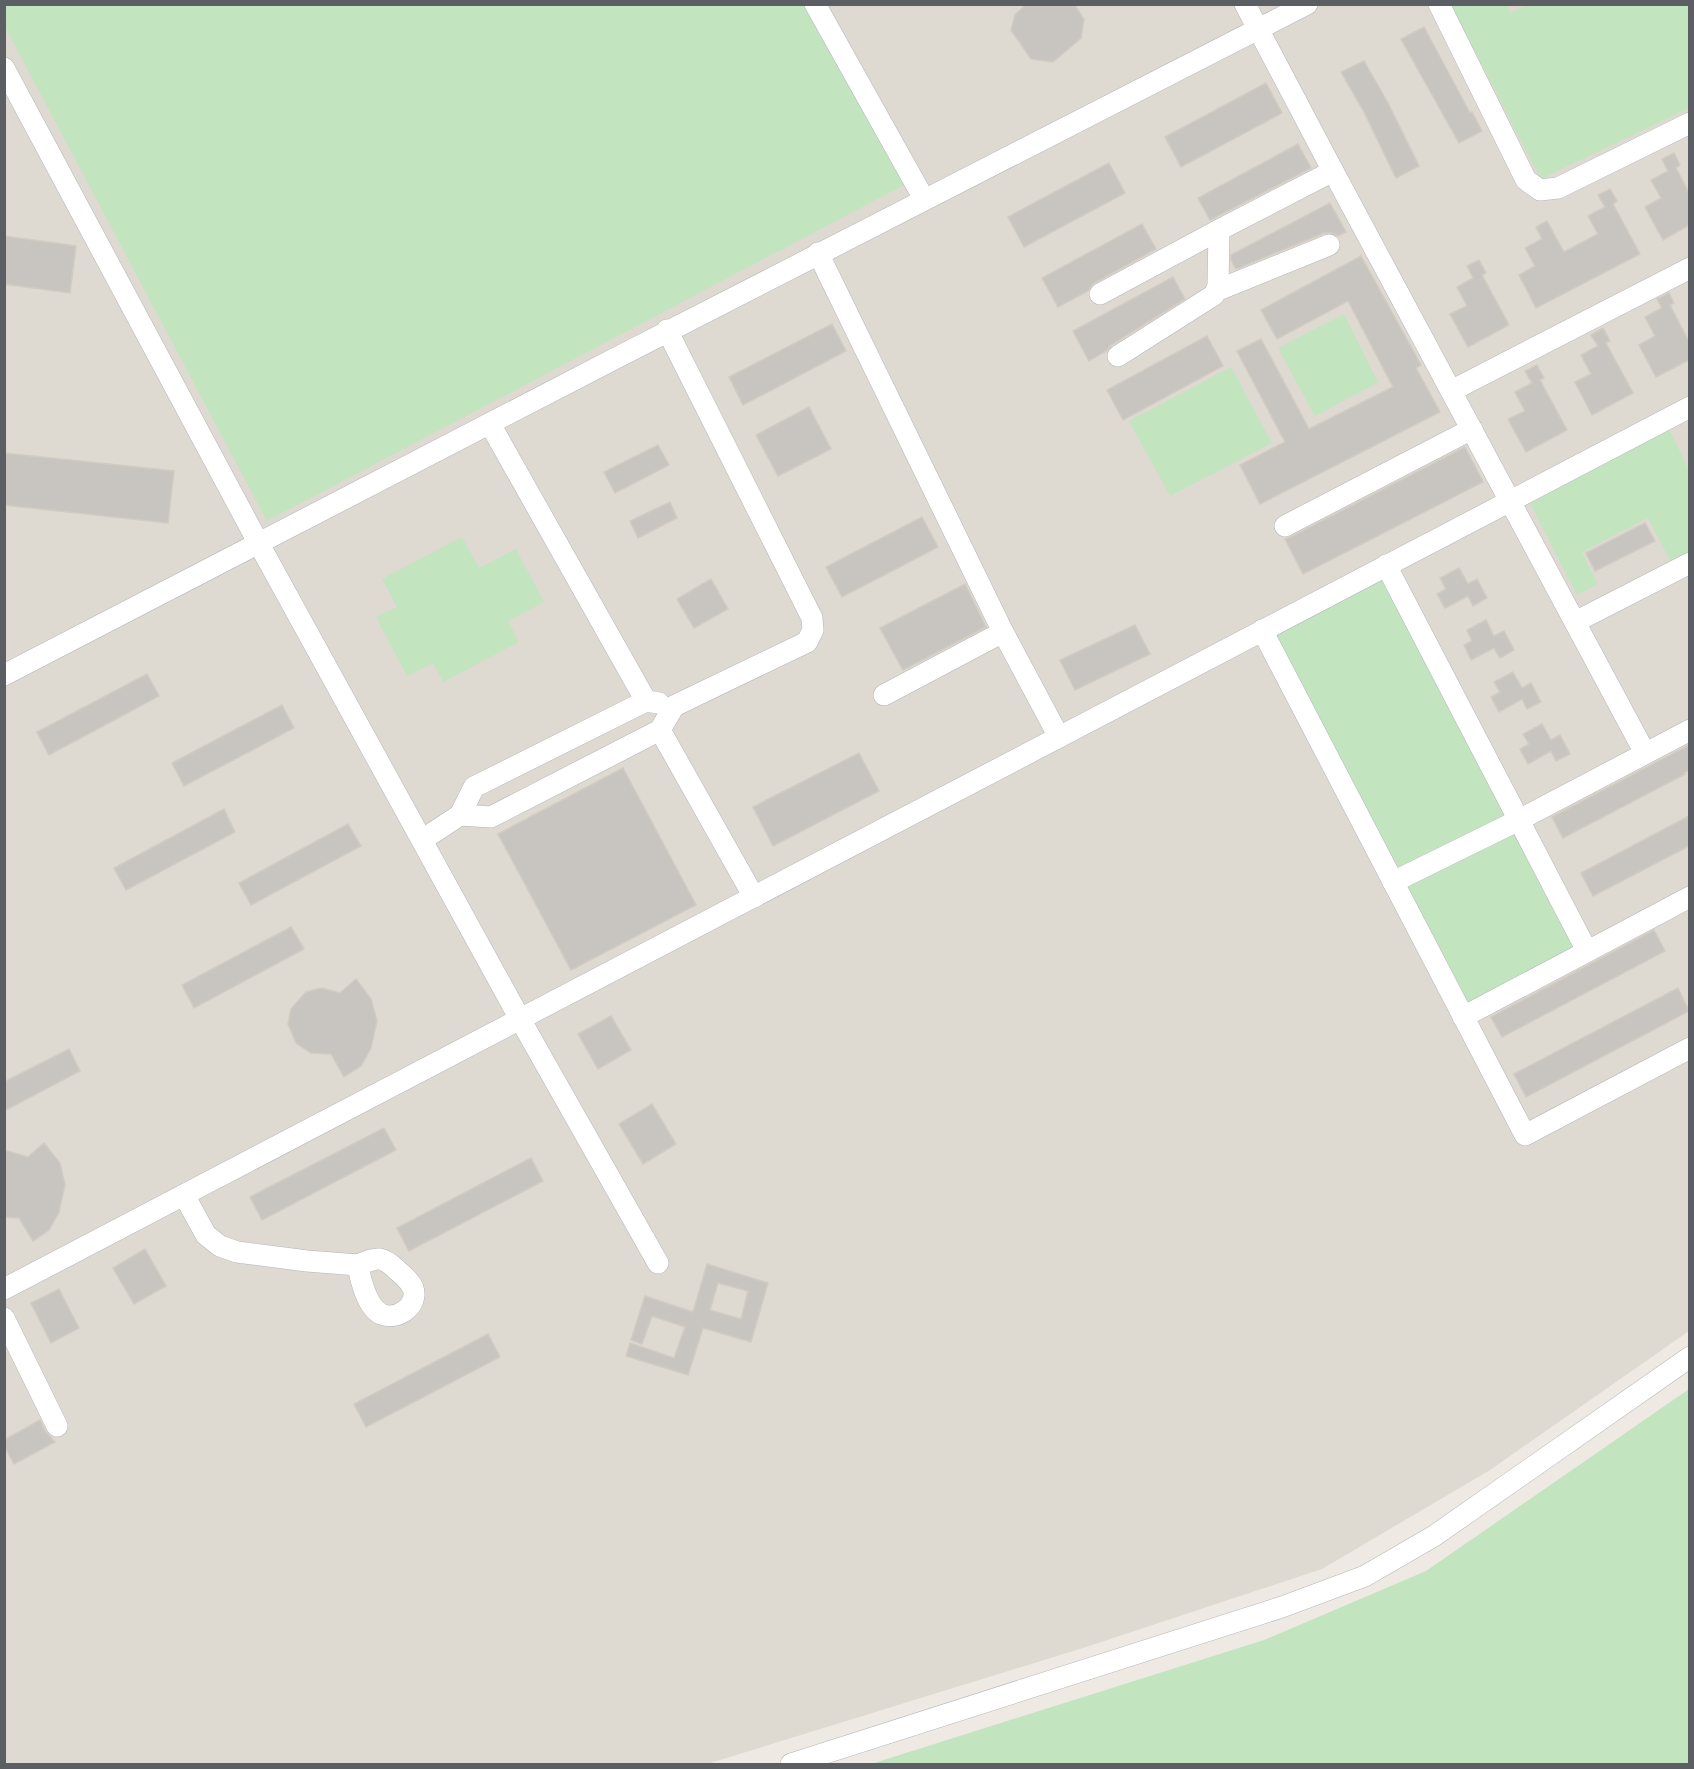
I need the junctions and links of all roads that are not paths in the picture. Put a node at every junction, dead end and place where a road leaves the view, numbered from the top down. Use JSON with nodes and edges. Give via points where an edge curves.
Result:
{"nodes":[{"id":1,"x":815,"y":4,"type":"edge"},
{"id":2,"x":1245,"y":4,"type":"edge"},
{"id":3,"x":1307,"y":4,"type":"edge"},
{"id":4,"x":1439,"y":4,"type":"edge"},
{"id":5,"x":1258,"y":29,"type":"junction"},
{"id":6,"x":4,"y":68,"type":"edge"},
{"id":7,"x":1689,"y":123,"type":"edge"},
{"id":8,"x":1333,"y":171,"type":"junction"},
{"id":9,"x":924,"y":199,"type":"junction"},
{"id":10,"x":1219,"y":230,"type":"junction"},
{"id":11,"x":1329,"y":245,"type":"dead end"},
{"id":12,"x":818,"y":253,"type":"junction"},
{"id":13,"x":1689,"y":268,"type":"edge"},
{"id":14,"x":1218,"y":290,"type":"junction"},
{"id":15,"x":1100,"y":294,"type":"dead end"},
{"id":16,"x":667,"y":330,"type":"junction"},
{"id":17,"x":1118,"y":356,"type":"dead end"},
{"id":18,"x":1451,"y":391,"type":"junction"},
{"id":19,"x":1689,"y":407,"type":"edge"},
{"id":20,"x":490,"y":424,"type":"junction"},
{"id":21,"x":1472,"y":429,"type":"junction"},
{"id":22,"x":1510,"y":501,"type":"junction"},
{"id":23,"x":1285,"y":526,"type":"dead end"},
{"id":24,"x":259,"y":543,"type":"junction"},
{"id":25,"x":1689,"y":563,"type":"edge"},
{"id":26,"x":1386,"y":566,"type":"junction"},
{"id":27,"x":1575,"y":622,"type":"junction"},
{"id":28,"x":1262,"y":630,"type":"junction"},
{"id":29,"x":1003,"y":632,"type":"junction"},
{"id":30,"x":4,"y":675,"type":"edge"},
{"id":31,"x":884,"y":695,"type":"dead end"},
{"id":32,"x":646,"y":701,"type":"junction"},
{"id":33,"x":674,"y":706,"type":"junction"},
{"id":34,"x":660,"y":730,"type":"junction"},
{"id":35,"x":1689,"y":730,"type":"edge"},
{"id":36,"x":1059,"y":737,"type":"junction"},
{"id":37,"x":1645,"y":753,"type":"junction"},
{"id":38,"x":460,"y":815,"type":"junction"},
{"id":39,"x":1519,"y":820,"type":"junction"},
{"id":40,"x":422,"y":840,"type":"junction"},
{"id":41,"x":1393,"y":882,"type":"junction"},
{"id":42,"x":754,"y":897,"type":"junction"},
{"id":43,"x":1689,"y":897,"type":"edge"},
{"id":44,"x":1587,"y":951,"type":"junction"},
{"id":45,"x":1463,"y":1017,"type":"junction"},
{"id":46,"x":520,"y":1019,"type":"junction"},
{"id":47,"x":1689,"y":1048,"type":"edge"},
{"id":48,"x":184,"y":1195,"type":"junction"},
{"id":49,"x":657,"y":1263,"type":"dead end"},
{"id":50,"x":358,"y":1265,"type":"dead end"},
{"id":51,"x":4,"y":1289,"type":"edge"},
{"id":52,"x":4,"y":1318,"type":"edge"},
{"id":53,"x":1689,"y":1357,"type":"edge"},
{"id":54,"x":57,"y":1426,"type":"dead end"},
{"id":55,"x":791,"y":1764,"type":"edge"}],
"edges":[{"from":1,"to":9,"type":"street"},
{"from":2,"to":5,"type":"street"},
{"from":3,"to":5,"type":"street"},
{"from":4,"to":7,"type":"street","via":[[1526,180],[1540,190],[1557,188]]},
{"from":5,"to":8,"type":"street"},
{"from":5,"to":9,"type":"street"},
{"from":6,"to":24,"type":"street"},
{"from":8,"to":10,"type":"street"},
{"from":8,"to":18,"type":"street"},
{"from":9,"to":12,"type":"street"},
{"from":10,"to":14,"type":"street"},
{"from":10,"to":15,"type":"street"},
{"from":11,"to":14,"type":"street"},
{"from":12,"to":16,"type":"street"},
{"from":12,"to":29,"type":"street"},
{"from":13,"to":18,"type":"street"},
{"from":14,"to":17,"type":"street"},
{"from":16,"to":20,"type":"street"},
{"from":16,"to":33,"type":"street","via":[[812,618],[813,630],[807,642]]},
{"from":18,"to":21,"type":"street"},
{"from":19,"to":22,"type":"street"},
{"from":20,"to":24,"type":"street"},
{"from":20,"to":32,"type":"street"},
{"from":21,"to":22,"type":"street"},
{"from":21,"to":23,"type":"street"},
{"from":22,"to":26,"type":"street"},
{"from":22,"to":27,"type":"street"},
{"from":24,"to":30,"type":"street"},
{"from":24,"to":40,"type":"street"},
{"from":25,"to":27,"type":"street"},
{"from":26,"to":28,"type":"street"},
{"from":26,"to":39,"type":"street"},
{"from":27,"to":37,"type":"street"},
{"from":28,"to":36,"type":"street"},
{"from":28,"to":41,"type":"street"},
{"from":29,"to":31,"type":"street"},
{"from":29,"to":36,"type":"street"},
{"from":32,"to":33,"type":"street"},
{"from":32,"to":38,"type":"street","via":[[474,787]]},
{"from":33,"to":34,"type":"street"},
{"from":34,"to":38,"type":"street","via":[[491,817]]},
{"from":34,"to":42,"type":"street"},
{"from":35,"to":37,"type":"street"},
{"from":36,"to":42,"type":"street"},
{"from":37,"to":39,"type":"street"},
{"from":38,"to":40,"type":"street"},
{"from":39,"to":41,"type":"street"},
{"from":39,"to":44,"type":"street"},
{"from":40,"to":46,"type":"street"},
{"from":41,"to":45,"type":"street"},
{"from":42,"to":46,"type":"street"},
{"from":43,"to":44,"type":"street"},
{"from":44,"to":45,"type":"street"},
{"from":45,"to":47,"type":"street","via":[[1525,1135]]},
{"from":46,"to":48,"type":"street"},
{"from":46,"to":49,"type":"street"},
{"from":48,"to":50,"type":"street","via":[[206,1235],[220,1246],[237,1252]]},
{"from":48,"to":51,"type":"street"},
{"from":52,"to":54,"type":"street"},
{"from":53,"to":55,"type":"street","via":[[1434,1536],[1365,1576],[1282,1607]]}]}
